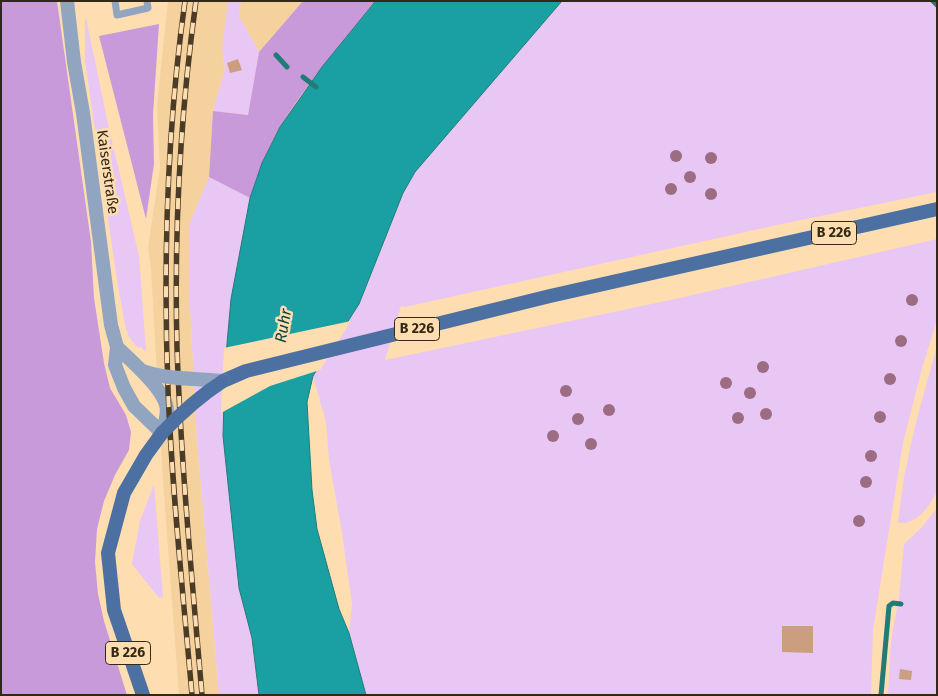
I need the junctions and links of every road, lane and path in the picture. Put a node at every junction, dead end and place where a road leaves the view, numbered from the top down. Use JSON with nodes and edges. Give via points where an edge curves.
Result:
{"nodes":[{"id":1,"x":68,"y":1,"type":"edge"},
{"id":2,"x":115,"y":1,"type":"edge"},
{"id":3,"x":146,"y":1,"type":"edge"},
{"id":4,"x":937,"y":209,"type":"edge"},
{"id":5,"x":116,"y":347,"type":"junction"},
{"id":6,"x":143,"y":371,"type":"junction"},
{"id":7,"x":223,"y":381,"type":"junction"},
{"id":8,"x":162,"y":433,"type":"junction"},
{"id":9,"x":143,"y":695,"type":"edge"}],
"edges":[{"from":1,"to":5,"type":"street","name":"Kaiserstraße"},
{"from":2,"to":3,"type":"lane","via":[[118,16],[148,8]]},
{"from":4,"to":7,"type":"main road","number":"B 226","via":[[550,296],[246,371]]},
{"from":5,"to":6,"type":"street"},
{"from":5,"to":8,"type":"street","name":"Kaiserstraße","via":[[115,365],[134,406]]},
{"from":6,"to":7,"type":"street","bridge":true,"via":[[157,376]]},
{"from":6,"to":8,"type":"street","bridge":true,"via":[[164,399],[167,410]]},
{"from":7,"to":8,"type":"main road","number":"B 226","bridge":true,"via":[[187,408]]},
{"from":8,"to":9,"type":"main road","number":"B 226","via":[[124,493],[108,553],[114,610]]}]}
